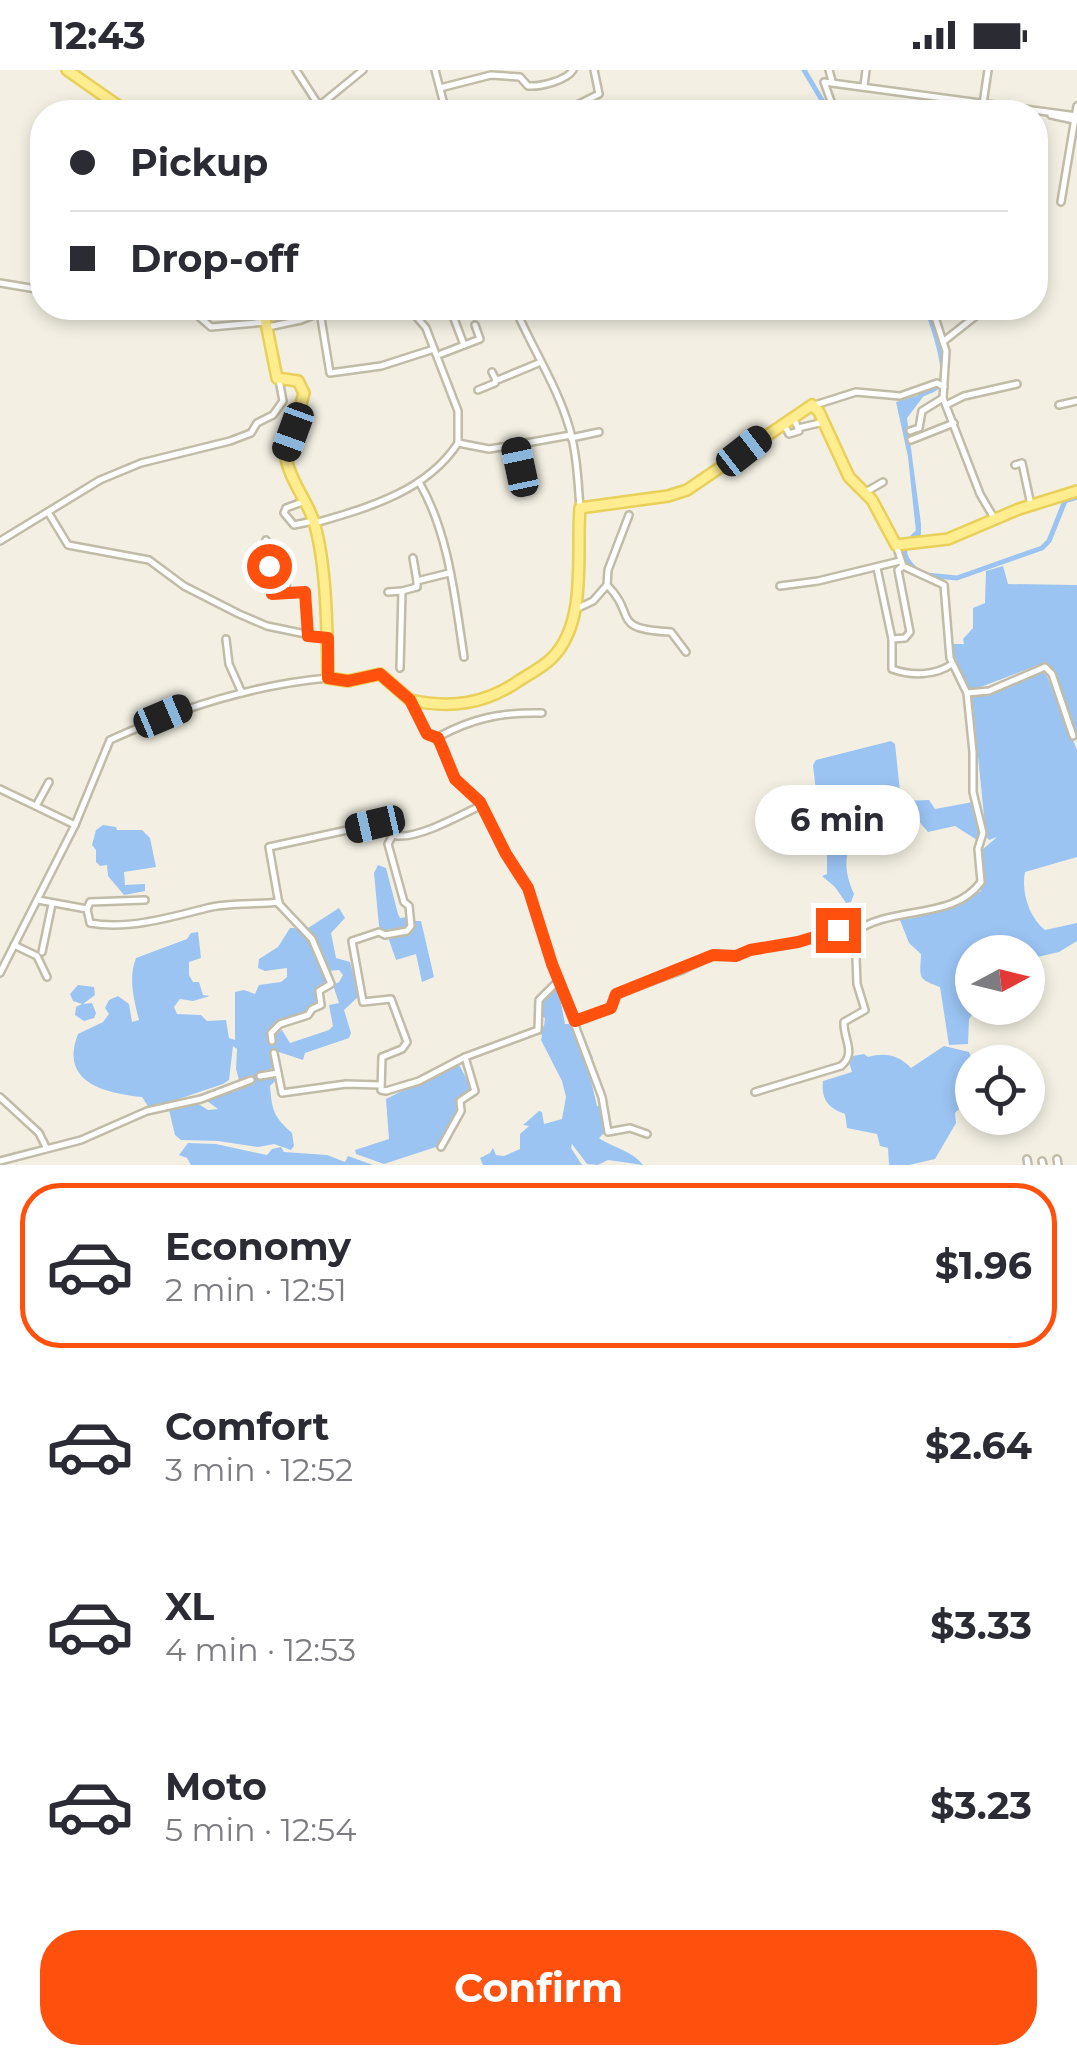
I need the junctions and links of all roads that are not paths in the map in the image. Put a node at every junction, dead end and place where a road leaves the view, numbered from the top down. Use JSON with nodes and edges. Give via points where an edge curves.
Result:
{"nodes":[{"id":1,"x":67,"y":70,"type":"edge"},
{"id":2,"x":296,"y":70,"type":"edge"},
{"id":3,"x":363,"y":70,"type":"edge"},
{"id":4,"x":435,"y":70,"type":"edge"},
{"id":5,"x":573,"y":70,"type":"edge"},
{"id":6,"x":594,"y":70,"type":"edge"},
{"id":7,"x":829,"y":70,"type":"edge"},
{"id":8,"x":866,"y":70,"type":"edge"},
{"id":9,"x":988,"y":70,"type":"edge"},
{"id":10,"x":520,"y":74,"type":"edge"},
{"id":11,"x":832,"y":82,"type":"junction"},
{"id":12,"x":864,"y":86,"type":"junction"},
{"id":13,"x":440,"y":88,"type":"junction"},
{"id":14,"x":110,"y":100,"type":"edge"},
{"id":15,"x":315,"y":100,"type":"edge"},
{"id":16,"x":331,"y":100,"type":"edge"},
{"id":17,"x":443,"y":100,"type":"edge"},
{"id":18,"x":587,"y":100,"type":"edge"},
{"id":19,"x":830,"y":100,"type":"edge"},
{"id":20,"x":957,"y":100,"type":"edge"},
{"id":21,"x":984,"y":100,"type":"edge"},
{"id":22,"x":1077,"y":106,"type":"edge"},
{"id":23,"x":1048,"y":114,"type":"edge"},
{"id":24,"x":1076,"y":118,"type":"edge"},
{"id":25,"x":1060,"y":202,"type":"dead end"},
{"id":26,"x":0,"y":283,"type":"edge"},
{"id":27,"x":30,"y":288,"type":"edge"},
{"id":28,"x":203,"y":320,"type":"edge"},
{"id":29,"x":265,"y":320,"type":"edge"},
{"id":30,"x":287,"y":320,"type":"edge"},
{"id":31,"x":321,"y":320,"type":"edge"},
{"id":32,"x":419,"y":320,"type":"edge"},
{"id":33,"x":455,"y":320,"type":"edge"},
{"id":34,"x":520,"y":320,"type":"edge"},
{"id":35,"x":936,"y":320,"type":"edge"},
{"id":36,"x":970,"y":320,"type":"edge"},
{"id":37,"x":475,"y":324,"type":"dead end"},
{"id":38,"x":266,"y":325,"type":"junction"},
{"id":39,"x":944,"y":340,"type":"junction"},
{"id":40,"x":464,"y":344,"type":"junction"},
{"id":41,"x":434,"y":349,"type":"junction"},
{"id":42,"x":441,"y":354,"type":"dead end"},
{"id":43,"x":541,"y":362,"type":"junction"},
{"id":44,"x":280,"y":380,"type":"junction"},
{"id":45,"x":1016,"y":384,"type":"dead end"},
{"id":46,"x":941,"y":385,"type":"junction"},
{"id":47,"x":478,"y":390,"type":"dead end"},
{"id":48,"x":1077,"y":400,"type":"edge"},
{"id":49,"x":944,"y":401,"type":"junction"},
{"id":50,"x":815,"y":405,"type":"junction"},
{"id":51,"x":1059,"y":405,"type":"dead end"},
{"id":52,"x":793,"y":416,"type":"junction"},
{"id":53,"x":824,"y":422,"type":"junction"},
{"id":54,"x":954,"y":423,"type":"junction"},
{"id":55,"x":784,"y":424,"type":"junction"},
{"id":56,"x":798,"y":428,"type":"junction"},
{"id":57,"x":910,"y":431,"type":"dead end"},
{"id":58,"x":599,"y":432,"type":"dead end"},
{"id":59,"x":571,"y":437,"type":"junction"},
{"id":60,"x":911,"y":440,"type":"dead end"},
{"id":61,"x":458,"y":443,"type":"junction"},
{"id":62,"x":515,"y":445,"type":"junction"},
{"id":63,"x":1016,"y":464,"type":"dead end"},
{"id":64,"x":520,"y":467,"type":"dead end"},
{"id":65,"x":418,"y":481,"type":"junction"},
{"id":66,"x":883,"y":482,"type":"dead end"},
{"id":67,"x":1077,"y":491,"type":"edge"},
{"id":68,"x":864,"y":493,"type":"junction"},
{"id":69,"x":305,"y":501,"type":"junction"},
{"id":70,"x":1031,"y":505,"type":"junction"},
{"id":71,"x":580,"y":508,"type":"junction"},
{"id":72,"x":48,"y":512,"type":"junction"},
{"id":73,"x":629,"y":515,"type":"dead end"},
{"id":74,"x":994,"y":518,"type":"junction"},
{"id":75,"x":314,"y":522,"type":"junction"},
{"id":76,"x":0,"y":540,"type":"edge"},
{"id":77,"x":266,"y":540,"type":"dead end"},
{"id":78,"x":901,"y":545,"type":"junction"},
{"id":79,"x":284,"y":552,"type":"dead end"},
{"id":80,"x":413,"y":558,"type":"dead end"},
{"id":81,"x":901,"y":564,"type":"junction"},
{"id":82,"x":878,"y":568,"type":"junction"},
{"id":83,"x":449,"y":574,"type":"junction"},
{"id":84,"x":417,"y":581,"type":"junction"},
{"id":85,"x":606,"y":585,"type":"junction"},
{"id":86,"x":780,"y":586,"type":"dead end"},
{"id":87,"x":402,"y":591,"type":"junction"},
{"id":88,"x":388,"y":592,"type":"dead end"},
{"id":89,"x":287,"y":593,"type":"junction"},
{"id":90,"x":573,"y":610,"type":"junction"},
{"id":91,"x":308,"y":636,"type":"junction"},
{"id":92,"x":226,"y":638,"type":"dead end"},
{"id":93,"x":328,"y":640,"type":"junction"},
{"id":94,"x":892,"y":640,"type":"junction"},
{"id":95,"x":686,"y":652,"type":"dead end"},
{"id":96,"x":464,"y":658,"type":"dead end"},
{"id":97,"x":952,"y":664,"type":"junction"},
{"id":98,"x":400,"y":668,"type":"dead end"},
{"id":99,"x":328,"y":678,"type":"junction"},
{"id":100,"x":967,"y":693,"type":"junction"},
{"id":101,"x":242,"y":694,"type":"junction"},
{"id":102,"x":410,"y":700,"type":"junction"},
{"id":103,"x":542,"y":712,"type":"dead end"},
{"id":104,"x":1074,"y":736,"type":"dead end"},
{"id":105,"x":438,"y":738,"type":"junction"},
{"id":106,"x":49,"y":782,"type":"dead end"},
{"id":107,"x":0,"y":788,"type":"edge"},
{"id":108,"x":482,"y":805,"type":"junction"},
{"id":109,"x":36,"y":806,"type":"junction"},
{"id":110,"x":75,"y":825,"type":"junction"},
{"id":111,"x":393,"y":834,"type":"junction"},
{"id":112,"x":38,"y":900,"type":"junction"},
{"id":113,"x":145,"y":900,"type":"dead end"},
{"id":114,"x":279,"y":902,"type":"junction"},
{"id":115,"x":52,"y":904,"type":"junction"},
{"id":116,"x":87,"y":910,"type":"junction"},
{"id":117,"x":854,"y":932,"type":"junction"},
{"id":118,"x":14,"y":945,"type":"junction"},
{"id":119,"x":42,"y":952,"type":"dead end"},
{"id":120,"x":0,"y":973,"type":"edge"},
{"id":121,"x":47,"y":977,"type":"dead end"},
{"id":122,"x":558,"y":981,"type":"junction"},
{"id":123,"x":575,"y":1021,"type":"junction"},
{"id":124,"x":272,"y":1041,"type":"dead end"},
{"id":125,"x":274,"y":1053,"type":"dead end"},
{"id":126,"x":465,"y":1056,"type":"junction"},
{"id":127,"x":278,"y":1073,"type":"junction"},
{"id":128,"x":260,"y":1076,"type":"dead end"},
{"id":129,"x":251,"y":1080,"type":"dead end"},
{"id":130,"x":380,"y":1085,"type":"junction"},
{"id":131,"x":755,"y":1092,"type":"dead end"},
{"id":132,"x":0,"y":1097,"type":"edge"},
{"id":133,"x":647,"y":1134,"type":"dead end"},
{"id":134,"x":46,"y":1147,"type":"junction"},
{"id":135,"x":441,"y":1147,"type":"dead end"},
{"id":136,"x":0,"y":1160,"type":"edge"}],
"edges":[{"from":1,"to":14,"type":"main road"},
{"from":2,"to":15,"type":"street"},
{"from":3,"to":16,"type":"street"},
{"from":4,"to":13,"type":"street"},
{"from":5,"to":10,"type":"street","via":[[535,86]]},
{"from":6,"to":18,"type":"street","via":[[599,94]]},
{"from":7,"to":11,"type":"street"},
{"from":8,"to":12,"type":"street"},
{"from":9,"to":21,"type":"street"},
{"from":10,"to":13,"type":"street"},
{"from":11,"to":12,"type":"street"},
{"from":11,"to":19,"type":"street","via":[[823,84]]},
{"from":12,"to":20,"type":"street"},
{"from":13,"to":17,"type":"street"},
{"from":22,"to":24,"type":"street"},
{"from":23,"to":24,"type":"street"},
{"from":24,"to":25,"type":"street"},
{"from":26,"to":27,"type":"street"},
{"from":28,"to":38,"type":"street","via":[[211,327]]},
{"from":29,"to":38,"type":"main road"},
{"from":30,"to":38,"type":"street"},
{"from":31,"to":41,"type":"street","via":[[330,372],[381,366]]},
{"from":32,"to":41,"type":"street"},
{"from":33,"to":40,"type":"street"},
{"from":34,"to":43,"type":"street"},
{"from":35,"to":39,"type":"street"},
{"from":36,"to":39,"type":"street"},
{"from":37,"to":40,"type":"street","via":[[480,339]]},
{"from":38,"to":44,"type":"main road"},
{"from":39,"to":46,"type":"street"},
{"from":40,"to":42,"type":"street"},
{"from":41,"to":61,"type":"street","via":[[458,411]]},
{"from":43,"to":47,"type":"street","via":[[494,376],[495,384]]},
{"from":43,"to":59,"type":"street"},
{"from":44,"to":69,"type":"main road","via":[[298,382],[304,392],[286,458]]},
{"from":44,"to":72,"type":"street","via":[[283,401],[252,433],[141,463]]},
{"from":45,"to":49,"type":"street"},
{"from":46,"to":49,"type":"street"},
{"from":46,"to":50,"type":"street","via":[[900,396],[868,391]]},
{"from":48,"to":51,"type":"street"},
{"from":49,"to":54,"type":"street"},
{"from":49,"to":57,"type":"street","via":[[922,411],[920,428]]},
{"from":50,"to":52,"type":"main road"},
{"from":50,"to":53,"type":"main road"},
{"from":52,"to":55,"type":"main road"},
{"from":52,"to":56,"type":"street"},
{"from":53,"to":56,"type":"street"},
{"from":53,"to":68,"type":"main road"},
{"from":54,"to":60,"type":"street"},
{"from":54,"to":74,"type":"street"},
{"from":55,"to":56,"type":"street","via":[[788,434]]},
{"from":55,"to":71,"type":"main road","via":[[687,490]]},
{"from":58,"to":59,"type":"street"},
{"from":59,"to":62,"type":"street"},
{"from":59,"to":71,"type":"street"},
{"from":61,"to":62,"type":"street"},
{"from":61,"to":65,"type":"street"},
{"from":62,"to":64,"type":"street"},
{"from":63,"to":70,"type":"street","via":[[1022,463]]},
{"from":65,"to":75,"type":"street","via":[[373,506]]},
{"from":65,"to":83,"type":"street","via":[[430,501]]},
{"from":66,"to":68,"type":"street"},
{"from":67,"to":70,"type":"main road"},
{"from":68,"to":78,"type":"main road"},
{"from":69,"to":75,"type":"main road"},
{"from":69,"to":75,"type":"street","via":[[284,513],[294,524]]},
{"from":70,"to":74,"type":"main road"},
{"from":71,"to":90,"type":"main road"},
{"from":72,"to":76,"type":"street"},
{"from":72,"to":91,"type":"street","via":[[68,545],[148,560],[239,614]]},
{"from":73,"to":85,"type":"street"},
{"from":74,"to":78,"type":"main road","via":[[948,539]]},
{"from":75,"to":93,"type":"main road"},
{"from":77,"to":89,"type":"street","via":[[272,594]]},
{"from":78,"to":81,"type":"street"},
{"from":79,"to":89,"type":"street"},
{"from":80,"to":84,"type":"street"},
{"from":81,"to":82,"type":"street"},
{"from":81,"to":94,"type":"street","via":[[910,632]]},
{"from":81,"to":97,"type":"street","via":[[944,585]]},
{"from":82,"to":86,"type":"street"},
{"from":82,"to":94,"type":"street"},
{"from":83,"to":84,"type":"street"},
{"from":83,"to":96,"type":"street"},
{"from":84,"to":87,"type":"street"},
{"from":85,"to":90,"type":"street"},
{"from":85,"to":95,"type":"street","via":[[632,626],[670,632]]},
{"from":87,"to":88,"type":"street"},
{"from":87,"to":98,"type":"street"},
{"from":89,"to":91,"type":"street","via":[[305,592]]},
{"from":90,"to":102,"type":"main road","via":[[552,658],[498,696],[452,704]]},
{"from":91,"to":93,"type":"street"},
{"from":92,"to":101,"type":"street","via":[[228,664]]},
{"from":93,"to":99,"type":"main road"},
{"from":94,"to":97,"type":"street","via":[[892,668],[899,672],[935,672]]},
{"from":97,"to":100,"type":"street"},
{"from":99,"to":101,"type":"street"},
{"from":99,"to":102,"type":"main road","via":[[380,674]]},
{"from":100,"to":104,"type":"street","via":[[988,691],[1044,666]]},
{"from":100,"to":117,"type":"street","via":[[983,833],[980,885],[962,899]]},
{"from":101,"to":110,"type":"street","via":[[185,707],[110,740]]},
{"from":102,"to":105,"type":"street","via":[[425,732]]},
{"from":103,"to":105,"type":"street","via":[[481,717]]},
{"from":105,"to":108,"type":"street","via":[[455,779]]},
{"from":106,"to":109,"type":"street"},
{"from":107,"to":109,"type":"street"},
{"from":108,"to":111,"type":"street","via":[[448,822]]},
{"from":108,"to":122,"type":"street","via":[[528,888]]},
{"from":109,"to":110,"type":"street"},
{"from":110,"to":112,"type":"street"},
{"from":111,"to":114,"type":"street","via":[[375,824],[269,848]]},
{"from":111,"to":130,"type":"street","via":[[388,844],[411,926],[352,941],[363,1002],[391,999],[408,1042],[382,1057]]},
{"from":112,"to":115,"type":"street"},
{"from":112,"to":118,"type":"street"},
{"from":113,"to":116,"type":"street","via":[[90,902]]},
{"from":114,"to":116,"type":"street","via":[[101,924],[90,922]]},
{"from":114,"to":124,"type":"street","via":[[312,939],[331,984],[319,991],[321,1005],[280,1024],[270,1033]]},
{"from":115,"to":116,"type":"street"},
{"from":115,"to":119,"type":"street"},
{"from":117,"to":123,"type":"street","via":[[713,955],[616,994],[611,1008]]},
{"from":117,"to":131,"type":"street","via":[[865,1010],[844,1022],[848,1059]]},
{"from":118,"to":120,"type":"street"},
{"from":118,"to":121,"type":"street","via":[[37,956]]},
{"from":122,"to":123,"type":"street"},
{"from":122,"to":126,"type":"street","via":[[539,1000],[538,1030]]},
{"from":123,"to":133,"type":"street","via":[[608,1132],[630,1128]]},
{"from":125,"to":127,"type":"street"},
{"from":126,"to":130,"type":"street","via":[[399,1088]]},
{"from":126,"to":135,"type":"street","via":[[475,1091],[460,1102]]},
{"from":127,"to":128,"type":"street"},
{"from":127,"to":130,"type":"street","via":[[282,1094]]},
{"from":129,"to":134,"type":"street"},
{"from":132,"to":134,"type":"street"},
{"from":134,"to":136,"type":"street"}]}
